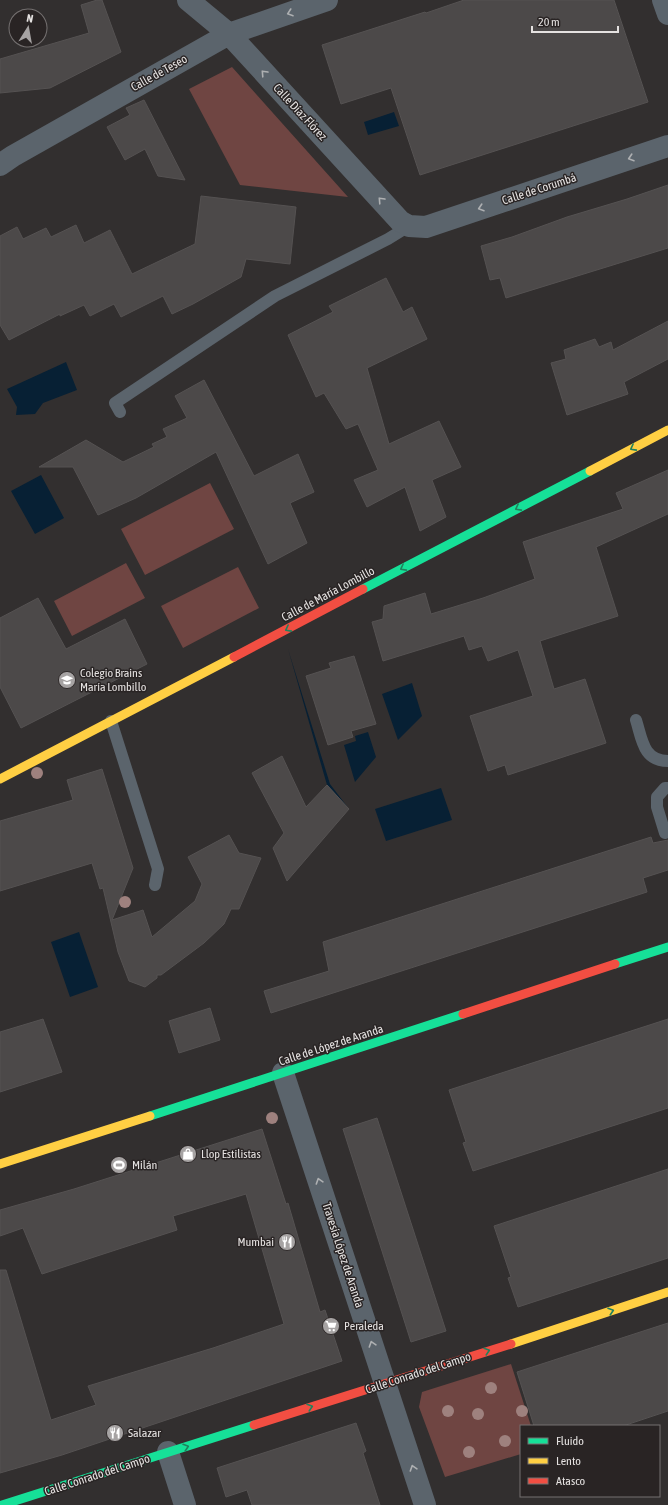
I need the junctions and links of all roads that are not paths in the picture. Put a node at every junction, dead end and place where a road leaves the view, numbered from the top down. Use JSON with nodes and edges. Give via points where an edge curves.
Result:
{"nodes":[{"id":1,"x":188,"y":0,"type":"edge"},
{"id":2,"x":327,"y":0,"type":"edge"},
{"id":3,"x":663,"y":0,"type":"edge"},
{"id":4,"x":668,"y":14,"type":"edge"},
{"id":5,"x":229,"y":34,"type":"junction"},
{"id":6,"x":668,"y":146,"type":"edge"},
{"id":7,"x":0,"y":165,"type":"edge"},
{"id":8,"x":409,"y":226,"type":"junction"},
{"id":9,"x":120,"y":412,"type":"dead end"},
{"id":10,"x":668,"y":430,"type":"edge"},
{"id":11,"x":636,"y":720,"type":"dead end"},
{"id":12,"x":111,"y":721,"type":"junction"},
{"id":13,"x":668,"y":762,"type":"edge"},
{"id":14,"x":0,"y":779,"type":"edge"},
{"id":15,"x":668,"y":788,"type":"edge"},
{"id":16,"x":665,"y":834,"type":"dead end"},
{"id":17,"x":155,"y":885,"type":"dead end"},
{"id":18,"x":668,"y":947,"type":"edge"},
{"id":19,"x":283,"y":1073,"type":"junction"},
{"id":20,"x":0,"y":1164,"type":"edge"},
{"id":21,"x":668,"y":1292,"type":"edge"},
{"id":22,"x":385,"y":1384,"type":"junction"},
{"id":23,"x":168,"y":1452,"type":"junction"},
{"id":24,"x":2,"y":1505,"type":"edge"},
{"id":25,"x":185,"y":1505,"type":"edge"},
{"id":26,"x":425,"y":1505,"type":"edge"}],
"edges":[{"from":1,"to":5,"type":"street","name":"Calle Díaz Flórez"},
{"from":2,"to":5,"type":"street","name":"Calle de Teseo","one_way":true},
{"from":3,"to":4,"type":"street"},
{"from":5,"to":7,"type":"street","name":"Calle de Teseo"},
{"from":8,"to":5,"type":"street","name":"Calle Díaz Flórez","one_way":true,"via":[[400,221]]},
{"from":6,"to":8,"type":"street","name":"Calle de Corumbá","one_way":true,"via":[[426,227]]},
{"from":8,"to":9,"type":"lane","via":[[275,296],[115,403]]},
{"from":10,"to":12,"type":"street","name":"Calle de María Lombillo","one_way":true},
{"from":11,"to":13,"type":"lane","via":[[644,748],[651,756]]},
{"from":12,"to":14,"type":"street","name":"Calle de María Lombillo"},
{"from":12,"to":17,"type":"lane","via":[[158,868]]},
{"from":15,"to":16,"type":"lane","via":[[656,797],[656,807]]},
{"from":18,"to":19,"type":"street","name":"Calle de López de Aranda"},
{"from":19,"to":20,"type":"street","name":"Calle de López de Aranda"},
{"from":22,"to":19,"type":"street","name":"Travesía López de Aranda","one_way":true},
{"from":22,"to":21,"type":"street","name":"Calle Conrado del Campo","one_way":true},
{"from":23,"to":22,"type":"street","name":"Calle Conrado del Campo","one_way":true},
{"from":26,"to":22,"type":"street","name":"Travesía López de Aranda","one_way":true},
{"from":23,"to":24,"type":"street","name":"Calle Conrado del Campo"},
{"from":23,"to":25,"type":"street"}]}
